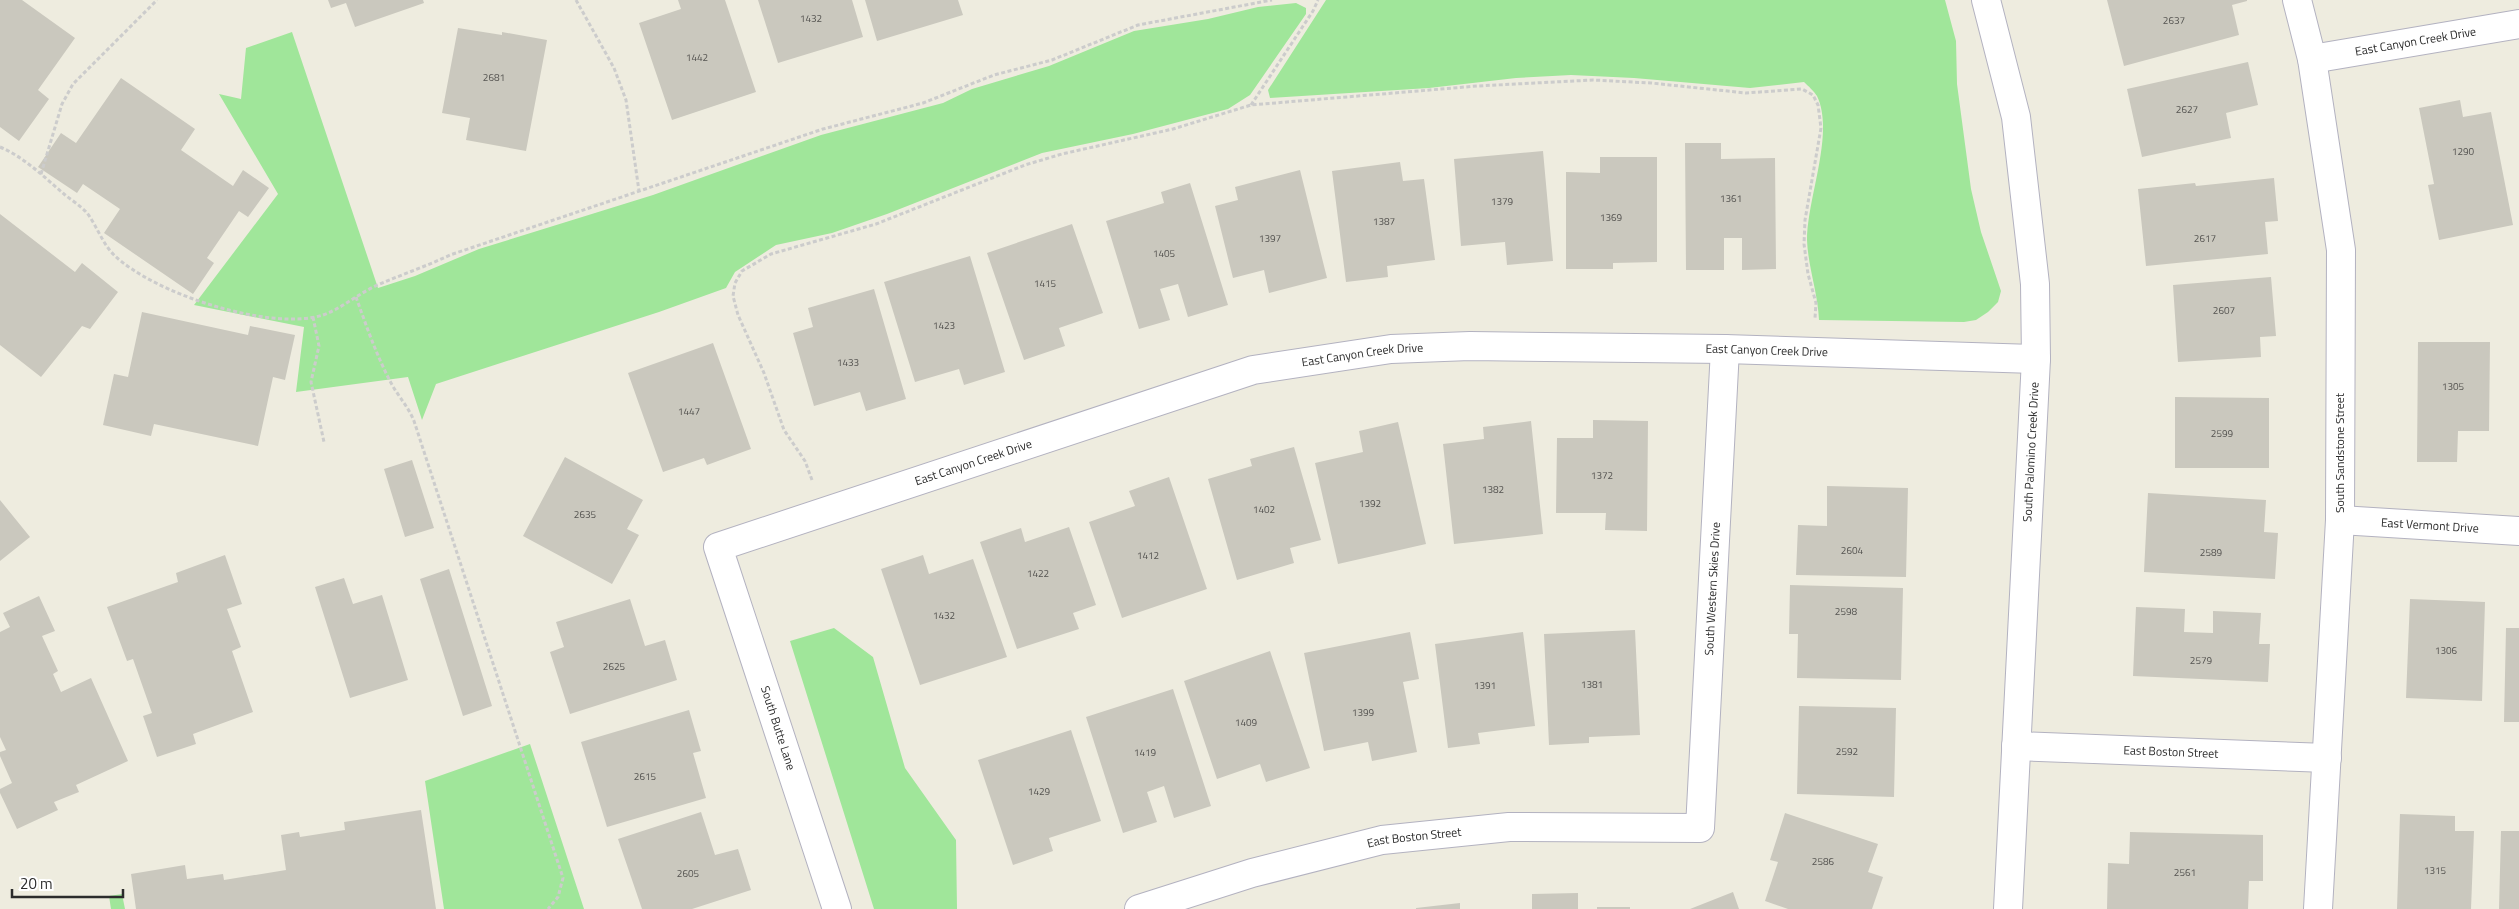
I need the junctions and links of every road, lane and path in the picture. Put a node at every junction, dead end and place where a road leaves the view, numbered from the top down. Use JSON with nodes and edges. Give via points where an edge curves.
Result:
{"nodes":[{"id":1,"x":157,"y":0,"type":"edge"},
{"id":2,"x":576,"y":0,"type":"edge"},
{"id":3,"x":1272,"y":0,"type":"edge"},
{"id":4,"x":1318,"y":0,"type":"edge"},
{"id":5,"x":1986,"y":0,"type":"edge"},
{"id":6,"x":2297,"y":0,"type":"edge"},
{"id":7,"x":2519,"y":24,"type":"edge"},
{"id":8,"x":2312,"y":58,"type":"junction"},
{"id":9,"x":1251,"y":106,"type":"junction"},
{"id":10,"x":0,"y":147,"type":"edge"},
{"id":11,"x":40,"y":174,"type":"junction"},
{"id":12,"x":639,"y":191,"type":"junction"},
{"id":13,"x":356,"y":297,"type":"junction"},
{"id":14,"x":312,"y":317,"type":"junction"},
{"id":15,"x":1814,"y":324,"type":"dead end"},
{"id":16,"x":1725,"y":349,"type":"junction"},
{"id":17,"x":2036,"y":359,"type":"junction"},
{"id":18,"x":324,"y":442,"type":"dead end"},
{"id":19,"x":812,"y":480,"type":"dead end"},
{"id":20,"x":2340,"y":520,"type":"junction"},
{"id":21,"x":2519,"y":531,"type":"edge"},
{"id":22,"x":718,"y":547,"type":"joint"},
{"id":23,"x":2016,"y":746,"type":"junction"},
{"id":24,"x":2327,"y":758,"type":"junction"},
{"id":25,"x":1700,"y":828,"type":"joint"},
{"id":26,"x":548,"y":909,"type":"edge"},
{"id":27,"x":837,"y":909,"type":"edge"},
{"id":28,"x":1139,"y":909,"type":"edge"},
{"id":29,"x":2008,"y":909,"type":"edge"},
{"id":30,"x":2318,"y":909,"type":"edge"}],
"edges":[{"from":1,"to":11,"type":"path","via":[[73,84],[62,104]]},
{"from":2,"to":12,"type":"path","via":[[614,68],[626,100]]},
{"from":3,"to":12,"type":"path","via":[[1138,25],[1052,60],[994,75],[923,103],[823,129]]},
{"from":4,"to":9,"type":"path"},
{"from":5,"to":17,"type":"street","name":"South Palomino Creek Drive","via":[[2016,116],[2036,284]]},
{"from":6,"to":8,"type":"street","name":"South Sandstone Street"},
{"from":7,"to":8,"type":"street","name":"East Canyon Creek Drive"},
{"from":8,"to":20,"type":"street","name":"South Sandstone Street","via":[[2341,250]]},
{"from":9,"to":15,"type":"path","via":[[1478,86],[1593,80],[1746,93],[1802,88],[1813,95],[1818,105],[1821,128],[1804,244],[1816,303]]},
{"from":9,"to":19,"type":"path","via":[[1174,129],[1025,165],[876,224],[771,254],[742,271],[734,290],[738,315],[784,430]]},
{"from":10,"to":11,"type":"path","via":[[15,153]]},
{"from":11,"to":14,"type":"path","via":[[87,212],[113,254],[139,273],[177,293],[243,313],[281,318]]},
{"from":12,"to":13,"type":"path","via":[[450,255]]},
{"from":13,"to":14,"type":"path"},
{"from":13,"to":26,"type":"path","via":[[390,381],[414,421],[563,878],[558,896]]},
{"from":14,"to":18,"type":"path","via":[[319,346],[311,382]]},
{"from":16,"to":17,"type":"street","name":"East Canyon Creek Drive"},
{"from":16,"to":22,"type":"street","name":"East Canyon Creek Drive","via":[[1470,346],[1391,349],[1253,370]]},
{"from":16,"to":25,"type":"street","name":"South Western Skies Drive"},
{"from":17,"to":23,"type":"street","name":"South Palomino Creek Drive"},
{"from":20,"to":21,"type":"street","name":"East Vermont Drive"},
{"from":20,"to":24,"type":"street","name":"South Sandstone Street"},
{"from":22,"to":27,"type":"street","name":"South Butte Lane"},
{"from":23,"to":24,"type":"street","name":"East Boston Street"},
{"from":23,"to":29,"type":"street","name":"South Palomino Creek Drive"},
{"from":24,"to":30,"type":"street","name":"South Sandstone Street"},
{"from":25,"to":28,"type":"street","name":"East Boston Street","via":[[1509,827],[1382,840],[1252,873]]}]}
